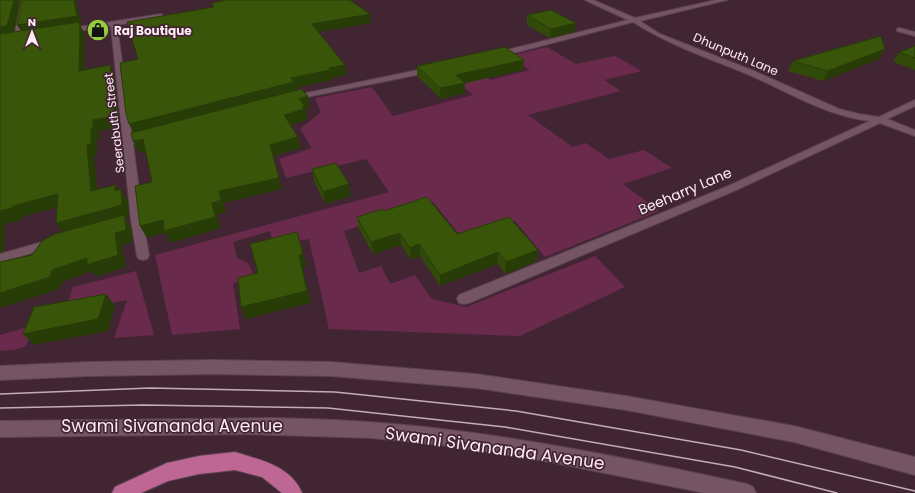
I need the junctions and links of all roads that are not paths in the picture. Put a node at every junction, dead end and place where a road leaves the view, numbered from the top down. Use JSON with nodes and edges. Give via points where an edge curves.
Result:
{"nodes":[{"id":1,"x":24,"y":0,"type":"edge"},
{"id":2,"x":588,"y":0,"type":"edge"},
{"id":3,"x":724,"y":0,"type":"edge"},
{"id":4,"x":165,"y":15,"type":"edge"},
{"id":5,"x":634,"y":20,"type":"junction"},
{"id":6,"x":114,"y":23,"type":"junction"},
{"id":7,"x":899,"y":30,"type":"dead end"},
{"id":8,"x":62,"y":31,"type":"edge"},
{"id":9,"x":915,"y":34,"type":"edge"},
{"id":10,"x":24,"y":37,"type":"edge"},
{"id":11,"x":493,"y":56,"type":"edge"},
{"id":12,"x":440,"y":67,"type":"edge"},
{"id":13,"x":287,"y":100,"type":"edge"},
{"id":14,"x":915,"y":102,"type":"edge"},
{"id":15,"x":878,"y":119,"type":"junction"},
{"id":16,"x":915,"y":133,"type":"edge"},
{"id":17,"x":158,"y":134,"type":"edge"},
{"id":18,"x":128,"y":142,"type":"junction"},
{"id":19,"x":61,"y":241,"type":"edge"},
{"id":20,"x":143,"y":256,"type":"dead end"},
{"id":21,"x":0,"y":258,"type":"edge"},
{"id":22,"x":464,"y":299,"type":"dead end"},
{"id":23,"x":0,"y":373,"type":"edge"},
{"id":24,"x":0,"y":429,"type":"edge"},
{"id":25,"x":915,"y":466,"type":"edge"},
{"id":26,"x":121,"y":493,"type":"edge"},
{"id":27,"x":293,"y":493,"type":"edge"},
{"id":28,"x":747,"y":493,"type":"edge"}],
"edges":[{"from":1,"to":10,"type":"street","via":[[14,39]]},
{"from":2,"to":5,"type":"street","name":"Dhunputh Lane"},
{"from":3,"to":5,"type":"street"},
{"from":4,"to":6,"type":"street"},
{"from":5,"to":11,"type":"street"},
{"from":5,"to":15,"type":"street","name":"Dhunputh Lane","via":[[658,35],[836,111]]},
{"from":6,"to":8,"type":"street"},
{"from":6,"to":18,"type":"street","name":"Seerabuth Street"},
{"from":7,"to":9,"type":"street"},
{"from":12,"to":13,"type":"street"},
{"from":14,"to":15,"type":"street","name":"Beeharry Lane"},
{"from":15,"to":16,"type":"street","name":"Dhunputh Lane"},
{"from":15,"to":22,"type":"street","name":"Beeharry Lane","via":[[730,189]]},
{"from":17,"to":18,"type":"street"},
{"from":18,"to":20,"type":"street","name":"Seerabuth Street","via":[[133,221]]},
{"from":19,"to":21,"type":"street"},
{"from":23,"to":25,"type":"street","via":[[212,367],[331,369],[476,381],[626,403],[794,434]]},
{"from":24,"to":28,"type":"street","name":"Swami Sivananda Avenue","via":[[298,425],[396,432],[474,441],[612,464]]},
{"from":26,"to":27,"type":"main road","via":[[167,472],[234,461],[266,470],[285,483]]}]}
